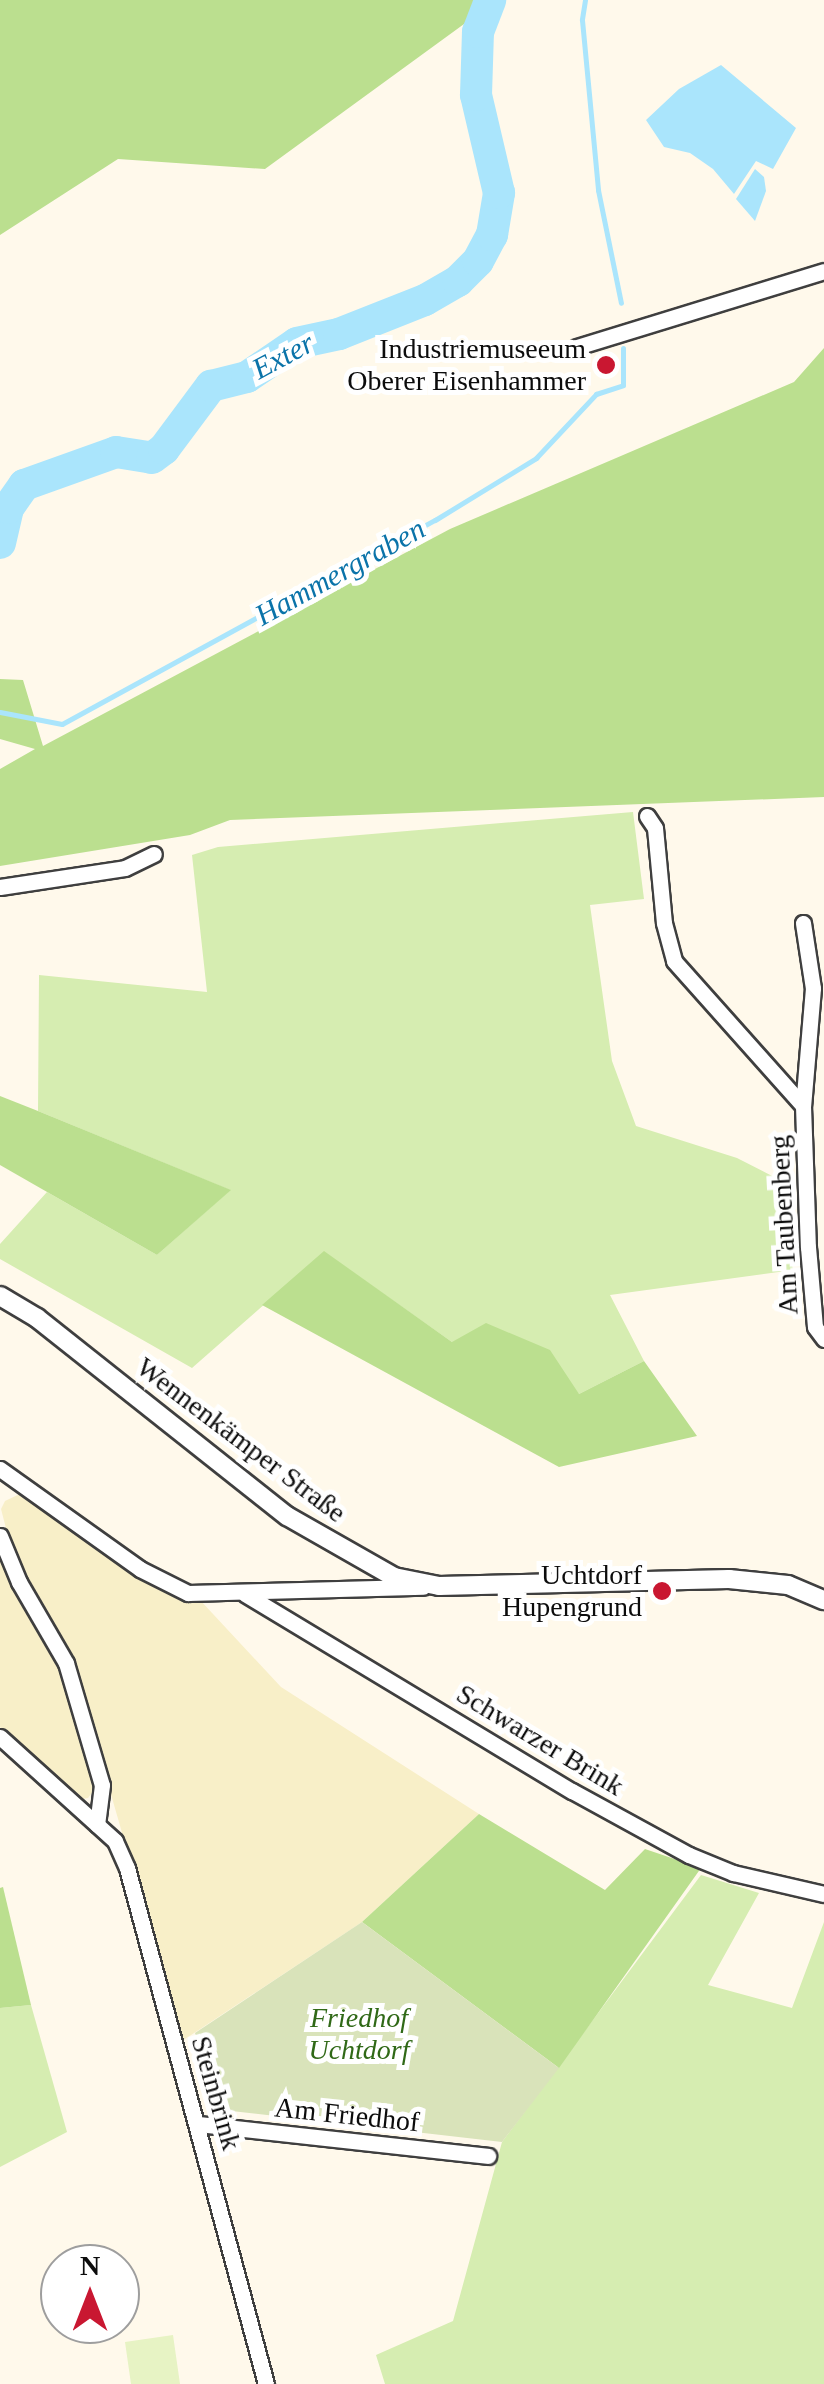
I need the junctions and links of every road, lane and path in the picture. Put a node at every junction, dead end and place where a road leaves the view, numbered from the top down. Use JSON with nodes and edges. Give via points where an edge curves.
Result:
{"nodes":[{"id":1,"x":823,"y":273,"type":"edge"},
{"id":2,"x":577,"y":347,"type":"dead end"},
{"id":3,"x":648,"y":816,"type":"dead end"},
{"id":4,"x":154,"y":854,"type":"dead end"},
{"id":5,"x":0,"y":887,"type":"edge"},
{"id":6,"x":803,"y":923,"type":"dead end"},
{"id":7,"x":803,"y":1106,"type":"junction"},
{"id":8,"x":0,"y":1296,"type":"edge"},
{"id":9,"x":824,"y":1339,"type":"edge"},
{"id":10,"x":1,"y":1474,"type":"edge"},
{"id":11,"x":0,"y":1536,"type":"edge"},
{"id":12,"x":439,"y":1586,"type":"junction"},
{"id":13,"x":245,"y":1594,"type":"junction"},
{"id":14,"x":824,"y":1600,"type":"edge"},
{"id":15,"x":0,"y":1737,"type":"edge"},
{"id":16,"x":97,"y":1825,"type":"junction"},
{"id":17,"x":824,"y":1894,"type":"edge"},
{"id":18,"x":200,"y":2124,"type":"junction"},
{"id":19,"x":488,"y":2156,"type":"dead end"},
{"id":20,"x":266,"y":2384,"type":"edge"}],
"edges":[{"from":1,"to":2,"type":"street"},
{"from":3,"to":7,"type":"street","name":"Am Taubenberg","via":[[674,961]]},
{"from":4,"to":5,"type":"street","via":[[125,868]]},
{"from":6,"to":7,"type":"street","name":"Am Taubenberg","via":[[813,988]]},
{"from":7,"to":9,"type":"street","name":"Am Taubenberg","via":[[811,1296]]},
{"from":8,"to":12,"type":"street","name":"Wennenkämper Straße","via":[[37,1318],[286,1516],[394,1577]]},
{"from":10,"to":13,"type":"street","via":[[188,1593]]},
{"from":11,"to":16,"type":"street","via":[[66,1663],[102,1785]]},
{"from":12,"to":13,"type":"street"},
{"from":12,"to":14,"type":"street","name":"Wennenkämper Straße","via":[[729,1578],[788,1585]]},
{"from":13,"to":17,"type":"street","name":"Schwarzer Brink","via":[[690,1855]]},
{"from":15,"to":16,"type":"street","name":"Steinbrink"},
{"from":16,"to":18,"type":"street","name":"Steinbrink","via":[[115,1841],[127,1868]]},
{"from":18,"to":19,"type":"street","name":"Am Friedhof"},
{"from":18,"to":20,"type":"street","name":"Steinbrink"}]}
